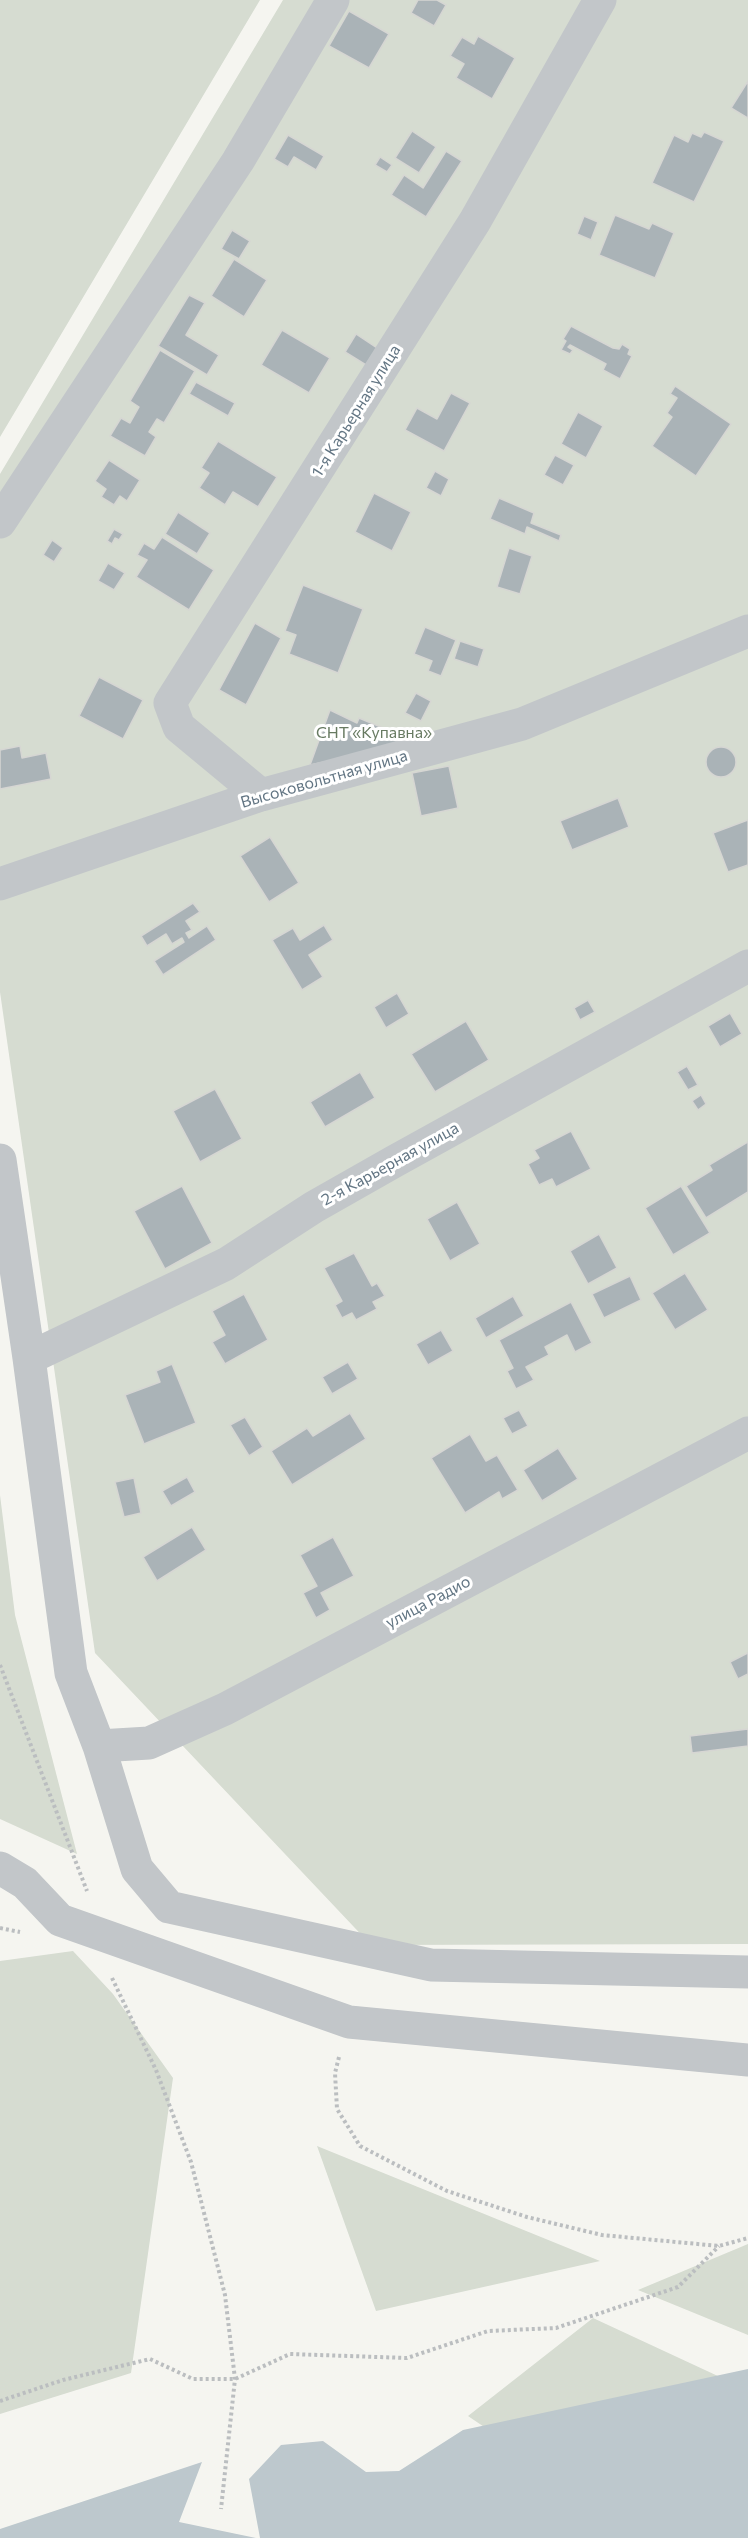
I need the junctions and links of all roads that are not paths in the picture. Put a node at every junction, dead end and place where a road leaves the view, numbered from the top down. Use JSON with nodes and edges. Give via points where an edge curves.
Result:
{"nodes":[{"id":1,"x":333,"y":0,"type":"edge"},
{"id":2,"x":600,"y":0,"type":"edge"},
{"id":3,"x":0,"y":522,"type":"edge"},
{"id":4,"x":748,"y":631,"type":"edge"},
{"id":5,"x":261,"y":795,"type":"junction"},
{"id":6,"x":0,"y":884,"type":"edge"},
{"id":7,"x":748,"y":966,"type":"edge"},
{"id":8,"x":0,"y":1160,"type":"edge"},
{"id":9,"x":29,"y":1358,"type":"junction"},
{"id":10,"x":748,"y":1433,"type":"edge"},
{"id":11,"x":99,"y":1746,"type":"junction"},
{"id":12,"x":0,"y":1868,"type":"edge"},
{"id":13,"x":748,"y":1972,"type":"edge"},
{"id":14,"x":748,"y":2060,"type":"edge"}],
"edges":[{"from":1,"to":3,"type":"street","via":[[238,161]]},
{"from":2,"to":5,"type":"street","name":"1-я Карьерная улица","via":[[475,221],[170,703],[179,728]]},
{"from":4,"to":5,"type":"street","name":"Высоковольтная улица","via":[[522,724]]},
{"from":5,"to":6,"type":"street","name":"Высоковольтная улица"},
{"from":7,"to":9,"type":"street","name":"2-я Карьерная улица","via":[[314,1207],[226,1264]]},
{"from":8,"to":9,"type":"street"},
{"from":9,"to":11,"type":"street","via":[[71,1673]]},
{"from":10,"to":11,"type":"street","name":"улица Радио","via":[[225,1709],[149,1743]]},
{"from":11,"to":13,"type":"street","via":[[137,1869],[169,1906],[431,1965]]},
{"from":12,"to":14,"type":"street","via":[[25,1883],[60,1920],[349,2022]]}]}
